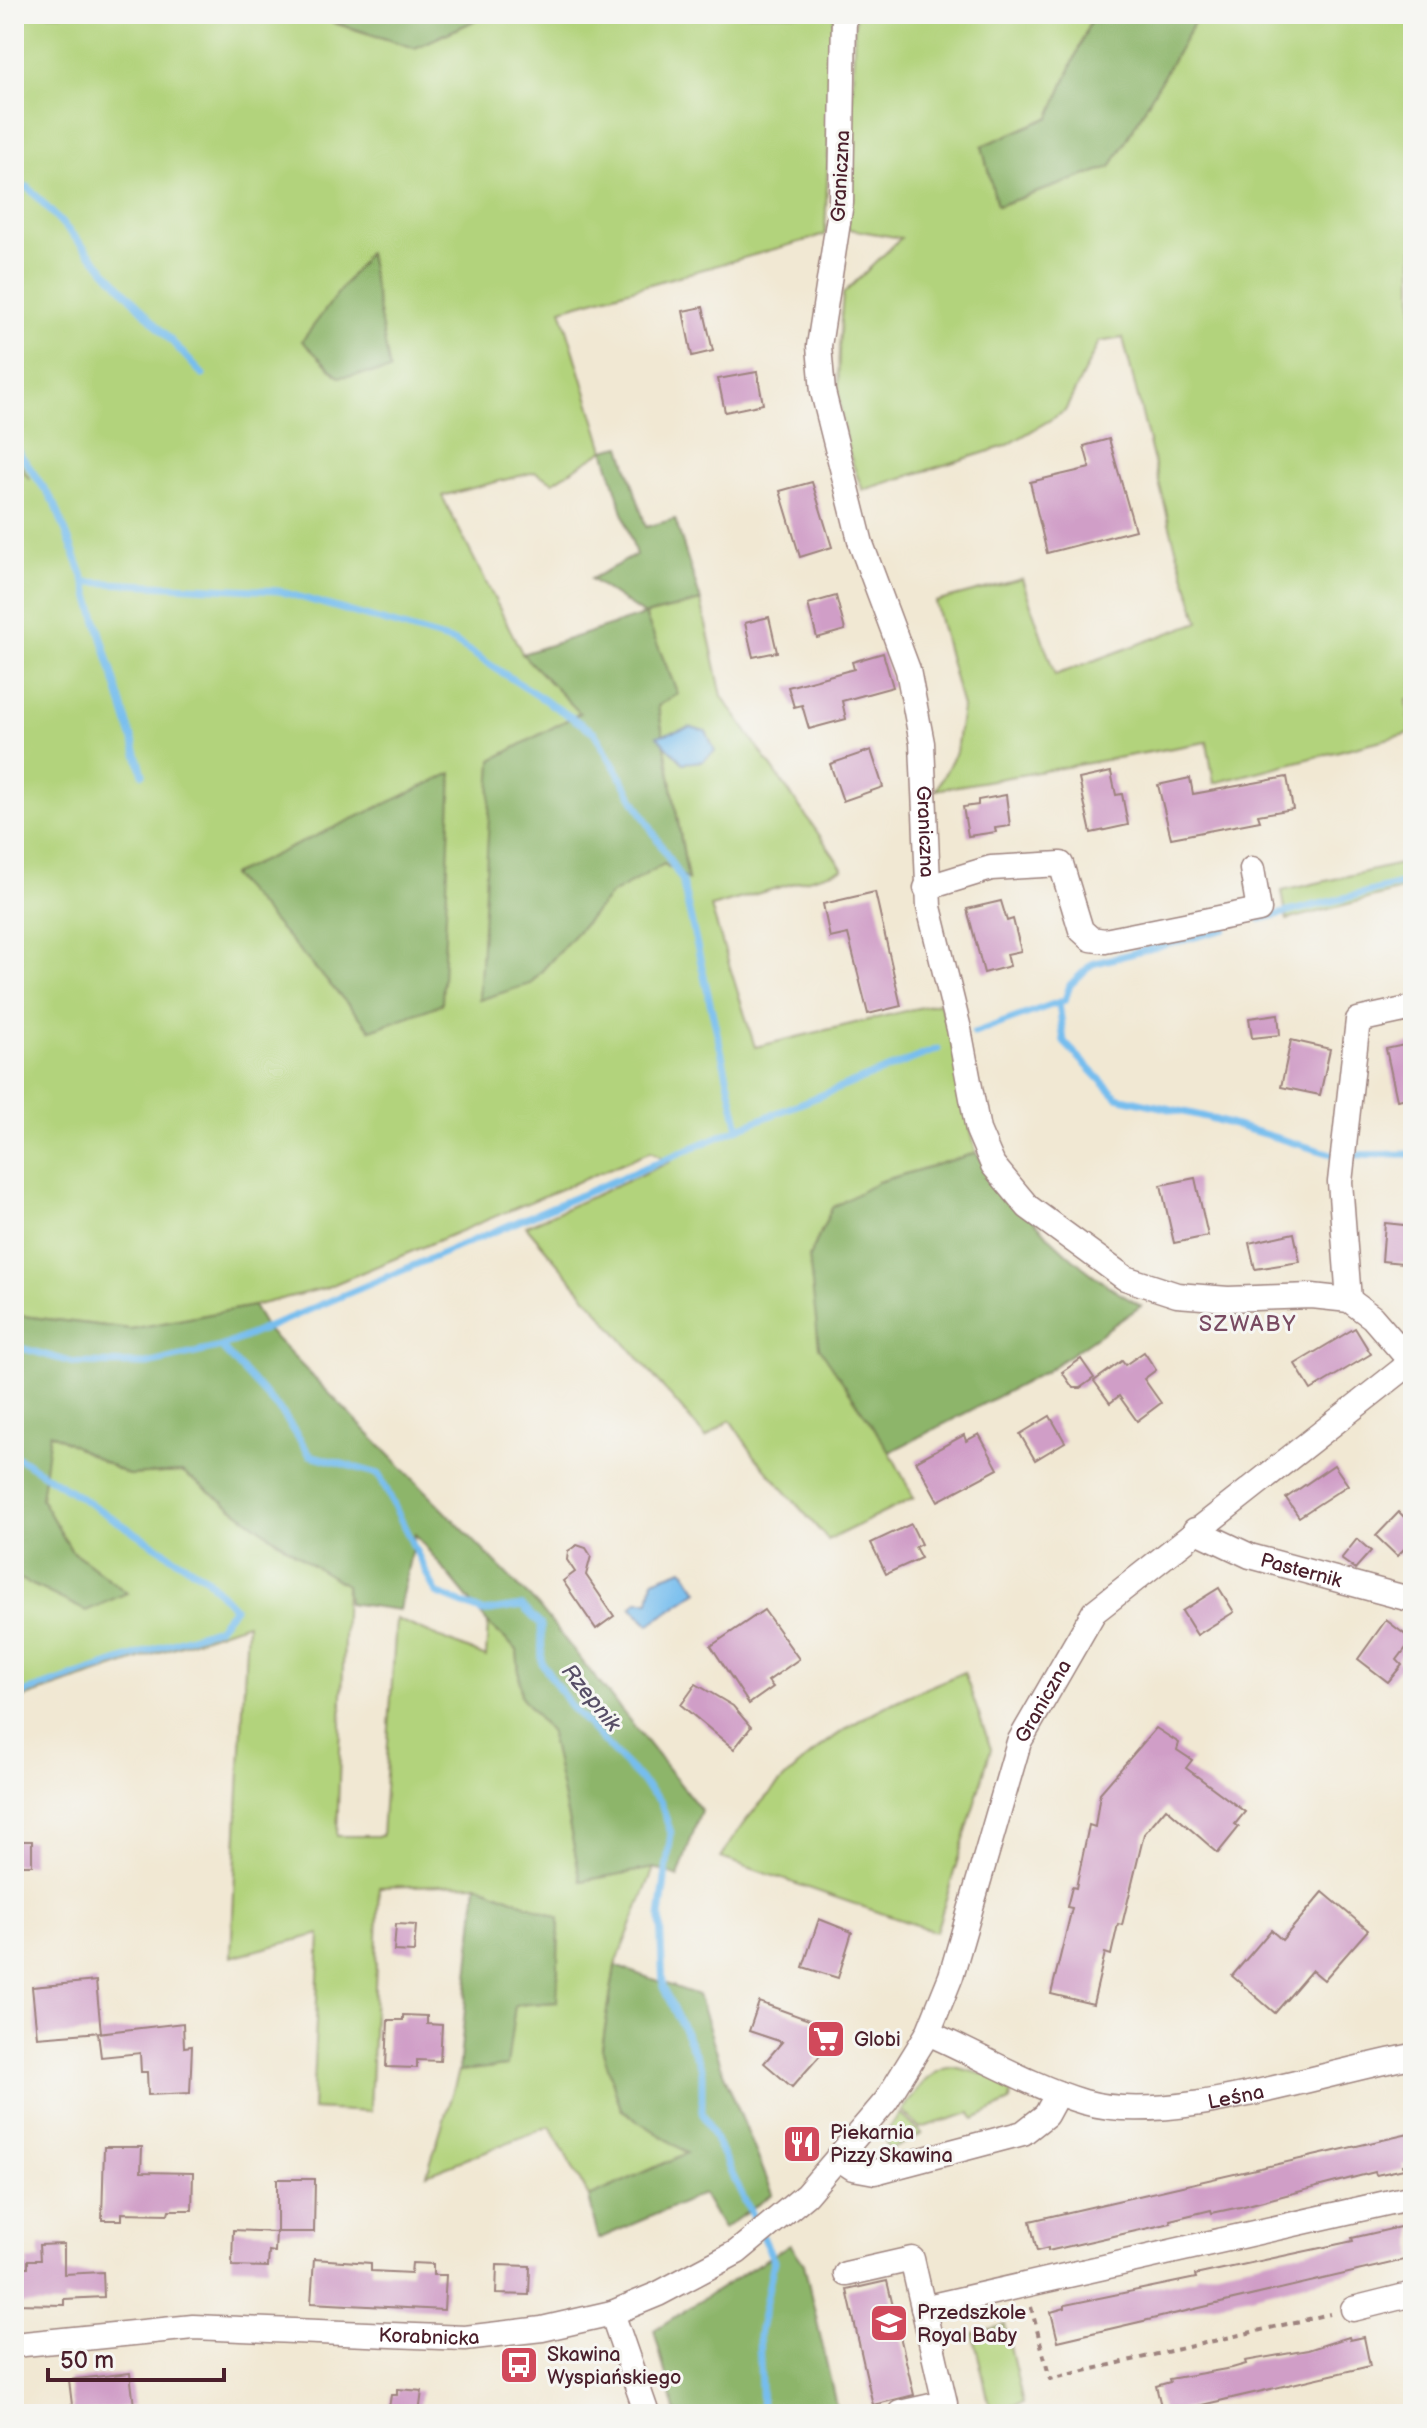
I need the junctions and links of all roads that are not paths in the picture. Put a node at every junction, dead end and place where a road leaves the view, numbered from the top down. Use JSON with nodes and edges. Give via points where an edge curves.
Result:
{"nodes":[{"id":1,"x":844,"y":14,"type":"edge"},
{"id":2,"x":1252,"y":869,"type":"dead end"},
{"id":3,"x":926,"y":888,"type":"junction"},
{"id":4,"x":1413,"y":1008,"type":"edge"},
{"id":5,"x":1349,"y":1300,"type":"junction"},
{"id":6,"x":1412,"y":1362,"type":"edge"},
{"id":7,"x":1195,"y":1530,"type":"junction"},
{"id":8,"x":1413,"y":1600,"type":"edge"},
{"id":9,"x":928,"y":2033,"type":"junction"},
{"id":10,"x":1413,"y":2056,"type":"edge"},
{"id":11,"x":1058,"y":2093,"type":"junction"},
{"id":12,"x":838,"y":2158,"type":"junction"},
{"id":13,"x":1413,"y":2197,"type":"edge"},
{"id":14,"x":846,"y":2274,"type":"dead end"},
{"id":15,"x":1413,"y":2294,"type":"edge"},
{"id":16,"x":923,"y":2308,"type":"junction"},
{"id":17,"x":1353,"y":2309,"type":"road end"},
{"id":18,"x":612,"y":2313,"type":"junction"},
{"id":19,"x":14,"y":2345,"type":"edge"},
{"id":20,"x":900,"y":2413,"type":"edge"},
{"id":21,"x":647,"y":2414,"type":"edge"}],
"edges":[{"from":1,"to":3,"type":"street","name":"Graniczna","via":[[841,203],[819,346],[823,392],[858,531],[908,670],[922,743]]},
{"from":2,"to":3,"type":"street","via":[[1259,910],[1105,941],[1091,939],[1081,930],[1061,864],[991,868]]},
{"from":3,"to":5,"type":"street","name":"Graniczna","via":[[978,1130],[993,1165],[1028,1207],[1103,1265],[1149,1289],[1228,1299]]},
{"from":4,"to":5,"type":"street","via":[[1358,1020],[1340,1182]]},
{"from":5,"to":6,"type":"street","name":"Graniczna","via":[[1372,1317]]},
{"from":6,"to":7,"type":"street","name":"Graniczna"},
{"from":7,"to":8,"type":"street","name":"Pasternik","via":[[1250,1556]]},
{"from":7,"to":9,"type":"street","name":"Graniczna","via":[[1094,1612],[1019,1742],[951,1976]]},
{"from":9,"to":11,"type":"street","name":"Leśna"},
{"from":9,"to":12,"type":"street","name":"Graniczna","via":[[886,2101]]},
{"from":10,"to":11,"type":"street","name":"Leśna","via":[[1169,2108],[1107,2107]]},
{"from":11,"to":12,"type":"street","via":[[1046,2115],[1023,2133],[875,2172],[853,2168]]},
{"from":12,"to":18,"type":"street","name":"Korabnicka","via":[[791,2210],[737,2252]]},
{"from":13,"to":16,"type":"street"},
{"from":14,"to":16,"type":"street","via":[[912,2259]]},
{"from":15,"to":17,"type":"street"},
{"from":16,"to":20,"type":"street","via":[[945,2403]]},
{"from":18,"to":19,"type":"street","name":"Korabnicka","via":[[503,2336],[193,2327]]},
{"from":18,"to":21,"type":"street"}]}
